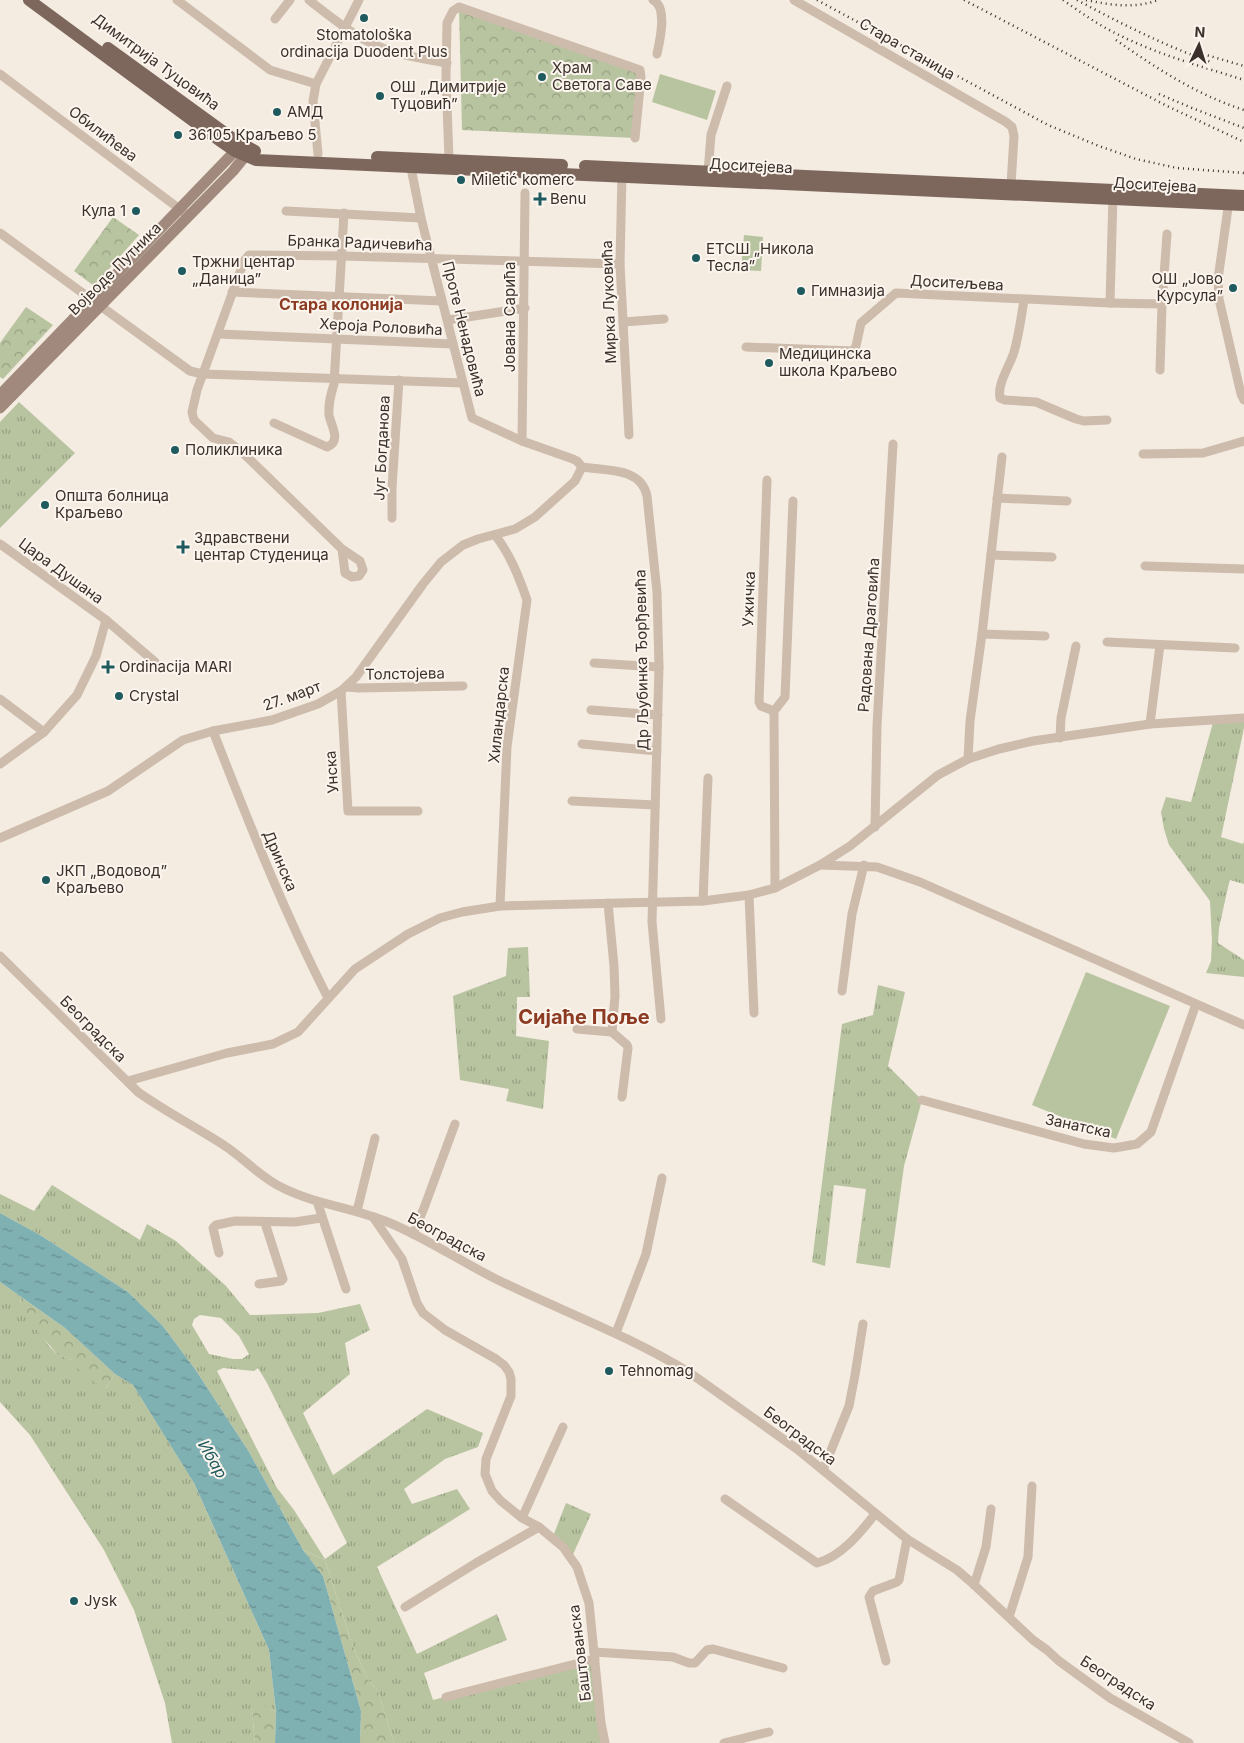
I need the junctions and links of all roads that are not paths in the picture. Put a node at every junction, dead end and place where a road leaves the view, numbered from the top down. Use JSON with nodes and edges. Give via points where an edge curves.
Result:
{"nodes":[{"id":1,"x":28,"y":0,"type":"edge"},
{"id":2,"x":43,"y":0,"type":"edge"},
{"id":3,"x":177,"y":0,"type":"edge"},
{"id":4,"x":290,"y":0,"type":"edge"},
{"id":5,"x":309,"y":0,"type":"edge"},
{"id":6,"x":359,"y":0,"type":"edge"},
{"id":7,"x":458,"y":0,"type":"edge"},
{"id":8,"x":653,"y":0,"type":"edge"},
{"id":9,"x":794,"y":0,"type":"edge"},
{"id":10,"x":453,"y":11,"type":"junction"},
{"id":11,"x":275,"y":19,"type":"dead end"},
{"id":12,"x":345,"y":27,"type":"junction"},
{"id":13,"x":657,"y":54,"type":"dead end"},
{"id":14,"x":446,"y":63,"type":"junction"},
{"id":15,"x":0,"y":74,"type":"edge"},
{"id":16,"x":316,"y":84,"type":"junction"},
{"id":17,"x":727,"y":86,"type":"dead end"},
{"id":18,"x":635,"y":138,"type":"dead end"},
{"id":19,"x":219,"y":140,"type":"junction"},
{"id":20,"x":246,"y":152,"type":"junction"},
{"id":21,"x":318,"y":154,"type":"junction"},
{"id":22,"x":449,"y":160,"type":"junction"},
{"id":23,"x":410,"y":163,"type":"junction"},
{"id":24,"x":221,"y":167,"type":"junction"},
{"id":25,"x":494,"y":167,"type":"junction"},
{"id":26,"x":622,"y":172,"type":"junction"},
{"id":27,"x":708,"y":172,"type":"junction"},
{"id":28,"x":1011,"y":186,"type":"junction"},
{"id":29,"x":525,"y":192,"type":"dead end"},
{"id":30,"x":1113,"y":195,"type":"junction"},
{"id":31,"x":1244,"y":196,"type":"edge"},
{"id":32,"x":1229,"y":200,"type":"junction"},
{"id":33,"x":1244,"y":205,"type":"edge"},
{"id":34,"x":179,"y":208,"type":"junction"},
{"id":35,"x":286,"y":211,"type":"dead end"},
{"id":36,"x":344,"y":213,"type":"junction"},
{"id":37,"x":188,"y":216,"type":"junction"},
{"id":38,"x":421,"y":218,"type":"junction"},
{"id":39,"x":0,"y":233,"type":"edge"},
{"id":40,"x":1167,"y":234,"type":"dead end"},
{"id":41,"x":342,"y":256,"type":"junction"},
{"id":42,"x":432,"y":259,"type":"junction"},
{"id":43,"x":524,"y":261,"type":"junction"},
{"id":44,"x":620,"y":264,"type":"junction"},
{"id":45,"x":232,"y":292,"type":"junction"},
{"id":46,"x":339,"y":296,"type":"junction"},
{"id":47,"x":1024,"y":300,"type":"junction"},
{"id":48,"x":442,"y":301,"type":"junction"},
{"id":49,"x":96,"y":303,"type":"junction"},
{"id":50,"x":1110,"y":303,"type":"junction"},
{"id":51,"x":1162,"y":304,"type":"junction"},
{"id":52,"x":525,"y":308,"type":"junction"},
{"id":53,"x":664,"y":319,"type":"dead end"},
{"id":54,"x":448,"y":320,"type":"junction"},
{"id":55,"x":623,"y":322,"type":"junction"},
{"id":56,"x":218,"y":334,"type":"junction"},
{"id":57,"x":337,"y":339,"type":"junction"},
{"id":58,"x":453,"y":344,"type":"junction"},
{"id":59,"x":746,"y":347,"type":"dead end"},
{"id":60,"x":1160,"y":370,"type":"dead end"},
{"id":61,"x":203,"y":374,"type":"junction"},
{"id":62,"x":334,"y":378,"type":"junction"},
{"id":63,"x":399,"y":380,"type":"junction"},
{"id":64,"x":464,"y":383,"type":"junction"},
{"id":65,"x":4,"y":392,"type":"edge"},
{"id":66,"x":1244,"y":400,"type":"edge"},
{"id":67,"x":0,"y":408,"type":"edge"},
{"id":68,"x":1107,"y":420,"type":"dead end"},
{"id":69,"x":274,"y":423,"type":"dead end"},
{"id":70,"x":629,"y":435,"type":"dead end"},
{"id":71,"x":522,"y":441,"type":"junction"},
{"id":72,"x":1244,"y":441,"type":"edge"},
{"id":73,"x":893,"y":444,"type":"dead end"},
{"id":74,"x":1143,"y":454,"type":"dead end"},
{"id":75,"x":1002,"y":457,"type":"dead end"},
{"id":76,"x":582,"y":468,"type":"junction"},
{"id":77,"x":767,"y":480,"type":"dead end"},
{"id":78,"x":997,"y":498,"type":"junction"},
{"id":79,"x":793,"y":501,"type":"dead end"},
{"id":80,"x":1067,"y":501,"type":"dead end"},
{"id":81,"x":392,"y":518,"type":"dead end"},
{"id":82,"x":495,"y":535,"type":"junction"},
{"id":83,"x":0,"y":544,"type":"edge"},
{"id":84,"x":342,"y":549,"type":"dead end"},
{"id":85,"x":991,"y":555,"type":"junction"},
{"id":86,"x":1052,"y":557,"type":"dead end"},
{"id":87,"x":1145,"y":566,"type":"dead end"},
{"id":88,"x":1244,"y":569,"type":"edge"},
{"id":89,"x":106,"y":620,"type":"junction"},
{"id":90,"x":982,"y":634,"type":"junction"},
{"id":91,"x":1045,"y":636,"type":"dead end"},
{"id":92,"x":1107,"y":642,"type":"dead end"},
{"id":93,"x":1160,"y":645,"type":"junction"},
{"id":94,"x":1076,"y":646,"type":"dead end"},
{"id":95,"x":1235,"y":648,"type":"dead end"},
{"id":96,"x":155,"y":662,"type":"dead end"},
{"id":97,"x":594,"y":663,"type":"dead end"},
{"id":98,"x":659,"y":667,"type":"junction"},
{"id":99,"x":463,"y":686,"type":"dead end"},
{"id":100,"x":344,"y":689,"type":"junction"},
{"id":101,"x":0,"y":699,"type":"edge"},
{"id":102,"x":591,"y":710,"type":"dead end"},
{"id":103,"x":774,"y":711,"type":"junction"},
{"id":104,"x":658,"y":715,"type":"junction"},
{"id":105,"x":1244,"y":718,"type":"edge"},
{"id":106,"x":1150,"y":724,"type":"junction"},
{"id":107,"x":213,"y":731,"type":"junction"},
{"id":108,"x":44,"y":732,"type":"junction"},
{"id":109,"x":1060,"y":738,"type":"junction"},
{"id":110,"x":582,"y":744,"type":"dead end"},
{"id":111,"x":657,"y":751,"type":"junction"},
{"id":112,"x":968,"y":759,"type":"junction"},
{"id":113,"x":0,"y":764,"type":"edge"},
{"id":114,"x":708,"y":778,"type":"dead end"},
{"id":115,"x":572,"y":801,"type":"dead end"},
{"id":116,"x":655,"y":805,"type":"junction"},
{"id":117,"x":418,"y":811,"type":"dead end"},
{"id":118,"x":875,"y":827,"type":"junction"},
{"id":119,"x":0,"y":838,"type":"edge"},
{"id":120,"x":842,"y":852,"type":"junction"},
{"id":121,"x":820,"y":865,"type":"junction"},
{"id":122,"x":850,"y":865,"type":"junction"},
{"id":123,"x":864,"y":866,"type":"junction"},
{"id":124,"x":775,"y":888,"type":"junction"},
{"id":125,"x":749,"y":895,"type":"junction"},
{"id":126,"x":703,"y":901,"type":"junction"},
{"id":127,"x":653,"y":902,"type":"junction"},
{"id":128,"x":608,"y":904,"type":"junction"},
{"id":129,"x":500,"y":906,"type":"junction"},
{"id":130,"x":0,"y":956,"type":"edge"},
{"id":131,"x":842,"y":991,"type":"dead end"},
{"id":132,"x":328,"y":998,"type":"junction"},
{"id":133,"x":1196,"y":1004,"type":"junction"},
{"id":134,"x":754,"y":1013,"type":"dead end"},
{"id":135,"x":661,"y":1019,"type":"dead end"},
{"id":136,"x":1244,"y":1024,"type":"edge"},
{"id":137,"x":577,"y":1029,"type":"dead end"},
{"id":138,"x":612,"y":1032,"type":"junction"},
{"id":139,"x":128,"y":1081,"type":"junction"},
{"id":140,"x":622,"y":1097,"type":"dead end"},
{"id":141,"x":922,"y":1100,"type":"dead end"},
{"id":142,"x":455,"y":1124,"type":"dead end"},
{"id":143,"x":375,"y":1138,"type":"dead end"},
{"id":144,"x":662,"y":1178,"type":"dead end"},
{"id":145,"x":317,"y":1201,"type":"junction"},
{"id":146,"x":357,"y":1211,"type":"junction"},
{"id":147,"x":372,"y":1216,"type":"junction"},
{"id":148,"x":321,"y":1218,"type":"junction"},
{"id":149,"x":265,"y":1223,"type":"junction"},
{"id":150,"x":413,"y":1234,"type":"junction"},
{"id":151,"x":219,"y":1253,"type":"dead end"},
{"id":152,"x":259,"y":1284,"type":"dead end"},
{"id":153,"x":346,"y":1289,"type":"dead end"},
{"id":154,"x":863,"y":1324,"type":"dead end"},
{"id":155,"x":616,"y":1333,"type":"junction"},
{"id":156,"x":562,"y":1427,"type":"dead end"},
{"id":157,"x":823,"y":1470,"type":"junction"},
{"id":158,"x":1032,"y":1486,"type":"dead end"},
{"id":159,"x":725,"y":1499,"type":"dead end"},
{"id":160,"x":991,"y":1508,"type":"dead end"},
{"id":161,"x":875,"y":1514,"type":"junction"},
{"id":162,"x":522,"y":1518,"type":"junction"},
{"id":163,"x":538,"y":1527,"type":"junction"},
{"id":164,"x":907,"y":1539,"type":"junction"},
{"id":165,"x":974,"y":1585,"type":"junction"},
{"id":166,"x":405,"y":1607,"type":"dead end"},
{"id":167,"x":1009,"y":1617,"type":"junction"},
{"id":168,"x":594,"y":1656,"type":"junction"},
{"id":169,"x":886,"y":1661,"type":"dead end"},
{"id":170,"x":783,"y":1668,"type":"dead end"},
{"id":171,"x":446,"y":1697,"type":"dead end"},
{"id":172,"x":769,"y":1732,"type":"dead end"},
{"id":173,"x":605,"y":1743,"type":"edge"},
{"id":174,"x":724,"y":1743,"type":"edge"},
{"id":175,"x":1189,"y":1743,"type":"edge"}],
"edges":[{"from":1,"to":19,"type":"main road","name":"Димитрија Туцовића"},
{"from":2,"to":20,"type":"main road","name":"Димитрија Туцовића"},
{"from":3,"to":16,"type":"street","via":[[270,70]]},
{"from":4,"to":11,"type":"street"},
{"from":5,"to":12,"type":"street"},
{"from":6,"to":12,"type":"street"},
{"from":7,"to":10,"type":"street"},
{"from":8,"to":13,"type":"street","via":[[661,8]]},
{"from":9,"to":28,"type":"street","name":"Стара станица","via":[[1012,127]]},
{"from":10,"to":14,"type":"street","via":[[447,23]]},
{"from":10,"to":18,"type":"street","via":[[459,7],[640,70]]},
{"from":12,"to":14,"type":"street","via":[[366,41],[394,52]]},
{"from":12,"to":16,"type":"street"},
{"from":14,"to":22,"type":"street"},
{"from":15,"to":34,"type":"street","name":"Обилићева"},
{"from":16,"to":21,"type":"street","via":[[313,101]]},
{"from":17,"to":27,"type":"street","via":[[711,135]]},
{"from":19,"to":20,"type":"main road","name":"Димитрија Туцовића"},
{"from":19,"to":24,"type":"main road","via":[[226,153]]},
{"from":20,"to":21,"type":"main road","name":"Доситејева"},
{"from":20,"to":23,"type":"main road","name":"Доситејева"},
{"from":20,"to":24,"type":"main road","name":"Војводе Путника"},
{"from":20,"to":37,"type":"main road","name":"Војводе Путника","via":[[233,171]]},
{"from":21,"to":23,"type":"main road","name":"Доситејева"},
{"from":22,"to":23,"type":"main road","name":"Доситејева"},
{"from":22,"to":25,"type":"main road","name":"Доситејева"},
{"from":23,"to":25,"type":"main road","name":"Доситејева"},
{"from":23,"to":38,"type":"street","name":"Проте Ненадовића"},
{"from":24,"to":34,"type":"main road","name":"Војводе Путника"},
{"from":25,"to":26,"type":"main road","name":"Доситејева"},
{"from":26,"to":27,"type":"main road","name":"Доситејева"},
{"from":26,"to":30,"type":"main road","name":"Доситејева"},
{"from":26,"to":44,"type":"street","name":"Мирка Луковића"},
{"from":27,"to":28,"type":"main road","name":"Доситејева"},
{"from":28,"to":30,"type":"main road","name":"Доситејева"},
{"from":29,"to":43,"type":"street","name":"Јована Сарића"},
{"from":30,"to":32,"type":"main road","name":"Доситејева"},
{"from":30,"to":50,"type":"street"},
{"from":31,"to":32,"type":"main road","name":"Доситејева"},
{"from":32,"to":33,"type":"main road","name":"Доситејева"},
{"from":32,"to":66,"type":"street","via":[[1218,299]]},
{"from":34,"to":37,"type":"street","name":"Обилићева"},
{"from":34,"to":49,"type":"main road","name":"Војводе Путника"},
{"from":35,"to":36,"type":"street"},
{"from":36,"to":38,"type":"street"},
{"from":36,"to":41,"type":"street"},
{"from":37,"to":49,"type":"main road","name":"Војводе Путника"},
{"from":38,"to":42,"type":"street","name":"Проте Ненадовића"},
{"from":39,"to":49,"type":"street","name":"Југ Богданова"},
{"from":40,"to":51,"type":"street"},
{"from":41,"to":42,"type":"street","name":"Бранка Радичевића"},
{"from":41,"to":45,"type":"street","name":"Бранка Радичевића","via":[[249,255]]},
{"from":41,"to":46,"type":"street"},
{"from":42,"to":43,"type":"street","name":"Бранка Радичевића"},
{"from":42,"to":48,"type":"street","name":"Проте Ненадовића"},
{"from":43,"to":44,"type":"street","name":"Бранка Радичевића"},
{"from":43,"to":52,"type":"street","name":"Јована Сарића"},
{"from":44,"to":55,"type":"street","name":"Мирка Луковића"},
{"from":45,"to":46,"type":"street"},
{"from":45,"to":56,"type":"street"},
{"from":46,"to":48,"type":"street"},
{"from":46,"to":57,"type":"street"},
{"from":47,"to":50,"type":"street","name":"Доситељева"},
{"from":47,"to":59,"type":"street","name":"Доситељева","via":[[896,294],[861,324],[853,352]]},
{"from":47,"to":68,"type":"street","via":[[1014,352],[1000,388],[1000,398],[1036,402],[1084,421]]},
{"from":48,"to":54,"type":"street","name":"Проте Ненадовића"},
{"from":49,"to":61,"type":"street","name":"Југ Богданова","via":[[184,368]]},
{"from":49,"to":65,"type":"main road","name":"Војводе Путника"},
{"from":50,"to":51,"type":"street","name":"Доситељева"},
{"from":51,"to":60,"type":"street"},
{"from":52,"to":54,"type":"street"},
{"from":52,"to":71,"type":"street","name":"Јована Сарића"},
{"from":53,"to":55,"type":"street"},
{"from":54,"to":58,"type":"street","name":"Проте Ненадовића"},
{"from":55,"to":70,"type":"street","name":"Мирка Луковића"},
{"from":56,"to":57,"type":"street","name":"Хероја Роловића"},
{"from":56,"to":61,"type":"street"},
{"from":57,"to":58,"type":"street","name":"Хероја Роловића"},
{"from":57,"to":62,"type":"street"},
{"from":58,"to":64,"type":"street","name":"Проте Ненадовића"},
{"from":61,"to":62,"type":"street","name":"Југ Богданова"},
{"from":61,"to":84,"type":"street","via":[[193,406],[194,420],[214,438],[229,442],[242,452]]},
{"from":62,"to":63,"type":"street","name":"Југ Богданова"},
{"from":62,"to":69,"type":"street","via":[[329,415],[334,440],[330,446],[323,446]]},
{"from":63,"to":64,"type":"street","name":"Југ Богданова"},
{"from":63,"to":81,"type":"street","name":"Југ Богданова"},
{"from":64,"to":71,"type":"street","name":"Проте Ненадовића","via":[[472,418]]},
{"from":65,"to":67,"type":"main road","name":"Војводе Путника"},
{"from":71,"to":76,"type":"street","name":"Проте Ненадовића","via":[[573,459]]},
{"from":72,"to":74,"type":"street","via":[[1202,453]]},
{"from":73,"to":118,"type":"street","name":"Радована Драговића","via":[[877,726]]},
{"from":75,"to":78,"type":"street"},
{"from":76,"to":82,"type":"street","name":"27. март","via":[[575,481],[539,514],[515,529]]},
{"from":76,"to":98,"type":"street","name":"Др Љубинка Ђорђевића","via":[[622,472],[637,477],[645,488],[656,570]]},
{"from":77,"to":103,"type":"street","name":"Ужичка","via":[[759,702]]},
{"from":78,"to":80,"type":"street"},
{"from":78,"to":85,"type":"street"},
{"from":79,"to":103,"type":"street","via":[[785,697]]},
{"from":82,"to":100,"type":"street","name":"27. март","via":[[463,545],[441,562]]},
{"from":82,"to":129,"type":"street","name":"Хиландарска","via":[[519,578],[527,600],[508,747]]},
{"from":83,"to":89,"type":"street","name":"Цара Душана"},
{"from":85,"to":86,"type":"street"},
{"from":85,"to":90,"type":"street"},
{"from":87,"to":88,"type":"street"},
{"from":89,"to":96,"type":"street","name":"Цара Душана"},
{"from":89,"to":108,"type":"street","via":[[96,656],[77,695]]},
{"from":90,"to":91,"type":"street"},
{"from":90,"to":112,"type":"street"},
{"from":92,"to":93,"type":"street"},
{"from":93,"to":95,"type":"street"},
{"from":93,"to":106,"type":"street"},
{"from":94,"to":109,"type":"street"},
{"from":97,"to":98,"type":"street"},
{"from":98,"to":104,"type":"street","name":"Др Љубинка Ђорђевића"},
{"from":99,"to":100,"type":"street","name":"Толстојева"},
{"from":100,"to":107,"type":"street","name":"27. март","via":[[318,704],[272,720]]},
{"from":100,"to":117,"type":"street","name":"Унска","via":[[348,811]]},
{"from":101,"to":108,"type":"street"},
{"from":102,"to":104,"type":"street"},
{"from":103,"to":124,"type":"street"},
{"from":104,"to":111,"type":"street","name":"Др Љубинка Ђорђевића"},
{"from":105,"to":106,"type":"street"},
{"from":106,"to":109,"type":"street"},
{"from":107,"to":119,"type":"street","name":"27. март","via":[[183,740],[108,790]]},
{"from":107,"to":132,"type":"street","name":"Дринска","via":[[257,843]]},
{"from":108,"to":113,"type":"street"},
{"from":109,"to":112,"type":"street","via":[[1033,741]]},
{"from":110,"to":111,"type":"street"},
{"from":111,"to":116,"type":"street","name":"Др Љубинка Ђорђевића"},
{"from":112,"to":118,"type":"street","via":[[938,775]]},
{"from":114,"to":126,"type":"street"},
{"from":115,"to":116,"type":"street"},
{"from":116,"to":127,"type":"street","name":"Др Љубинка Ђорђевића"},
{"from":118,"to":120,"type":"street"},
{"from":120,"to":121,"type":"street"},
{"from":120,"to":122,"type":"street","via":[[843,860]]},
{"from":121,"to":122,"type":"street"},
{"from":121,"to":124,"type":"street"},
{"from":122,"to":123,"type":"street"},
{"from":123,"to":131,"type":"street","via":[[852,914]]},
{"from":123,"to":133,"type":"street","via":[[888,870],[945,892]]},
{"from":124,"to":125,"type":"street"},
{"from":125,"to":126,"type":"street"},
{"from":125,"to":134,"type":"street"},
{"from":126,"to":127,"type":"street"},
{"from":127,"to":128,"type":"street"},
{"from":127,"to":135,"type":"street","name":"Др Љубинка Ђорђевића","via":[[653,941]]},
{"from":128,"to":129,"type":"street"},
{"from":128,"to":138,"type":"street","via":[[615,996]]},
{"from":129,"to":132,"type":"street","via":[[440,918],[408,934],[355,969]]},
{"from":130,"to":139,"type":"street","name":"Београдска"},
{"from":132,"to":139,"type":"street","via":[[298,1032],[273,1044],[227,1053]]},
{"from":133,"to":136,"type":"street"},
{"from":133,"to":141,"type":"street","name":"Занатска","via":[[1151,1132],[1137,1144],[1114,1148],[1084,1144]]},
{"from":137,"to":138,"type":"street"},
{"from":138,"to":140,"type":"street","via":[[628,1048]]},
{"from":139,"to":145,"type":"street","name":"Београдска","via":[[163,1110],[226,1147],[267,1180]]},
{"from":142,"to":150,"type":"street"},
{"from":143,"to":146,"type":"street"},
{"from":144,"to":155,"type":"street","via":[[646,1254]]},
{"from":145,"to":146,"type":"street","name":"Београдска"},
{"from":145,"to":148,"type":"street"},
{"from":146,"to":147,"type":"street","name":"Београдска"},
{"from":147,"to":150,"type":"street","name":"Београдска"},
{"from":147,"to":162,"type":"street","name":"Баштованска","via":[[402,1259],[416,1304],[423,1313],[445,1330],[496,1359],[509,1372],[511,1396],[486,1459],[485,1474],[496,1496]]},
{"from":148,"to":149,"type":"street"},
{"from":148,"to":153,"type":"street"},
{"from":149,"to":151,"type":"street","via":[[234,1221],[216,1225],[213,1228]]},
{"from":149,"to":152,"type":"street","via":[[283,1279],[281,1282]]},
{"from":150,"to":155,"type":"street","name":"Београдска","via":[[500,1281]]},
{"from":154,"to":157,"type":"street","via":[[848,1406]]},
{"from":155,"to":157,"type":"street","name":"Београдска","via":[[690,1373]]},
{"from":156,"to":162,"type":"street"},
{"from":157,"to":161,"type":"street","name":"Београдска"},
{"from":158,"to":167,"type":"street","via":[[1028,1558]]},
{"from":159,"to":161,"type":"street","via":[[817,1563],[830,1558],[858,1537]]},
{"from":160,"to":165,"type":"street","via":[[986,1547]]},
{"from":161,"to":164,"type":"street","name":"Београдска"},
{"from":162,"to":163,"type":"street","name":"Баштованска"},
{"from":163,"to":166,"type":"street"},
{"from":163,"to":168,"type":"street","name":"Баштованска","via":[[562,1547],[577,1567],[589,1603]]},
{"from":164,"to":165,"type":"street","name":"Београдска"},
{"from":164,"to":169,"type":"street","via":[[899,1580],[873,1591],[869,1597]]},
{"from":165,"to":167,"type":"street","name":"Београдска"},
{"from":167,"to":175,"type":"street","name":"Београдска","via":[[1033,1640],[1110,1698]]},
{"from":168,"to":170,"type":"street","via":[[673,1658],[695,1663],[707,1650],[713,1649]]},
{"from":168,"to":171,"type":"street"},
{"from":168,"to":173,"type":"street","name":"Баштованска"},
{"from":172,"to":174,"type":"street"}]}
